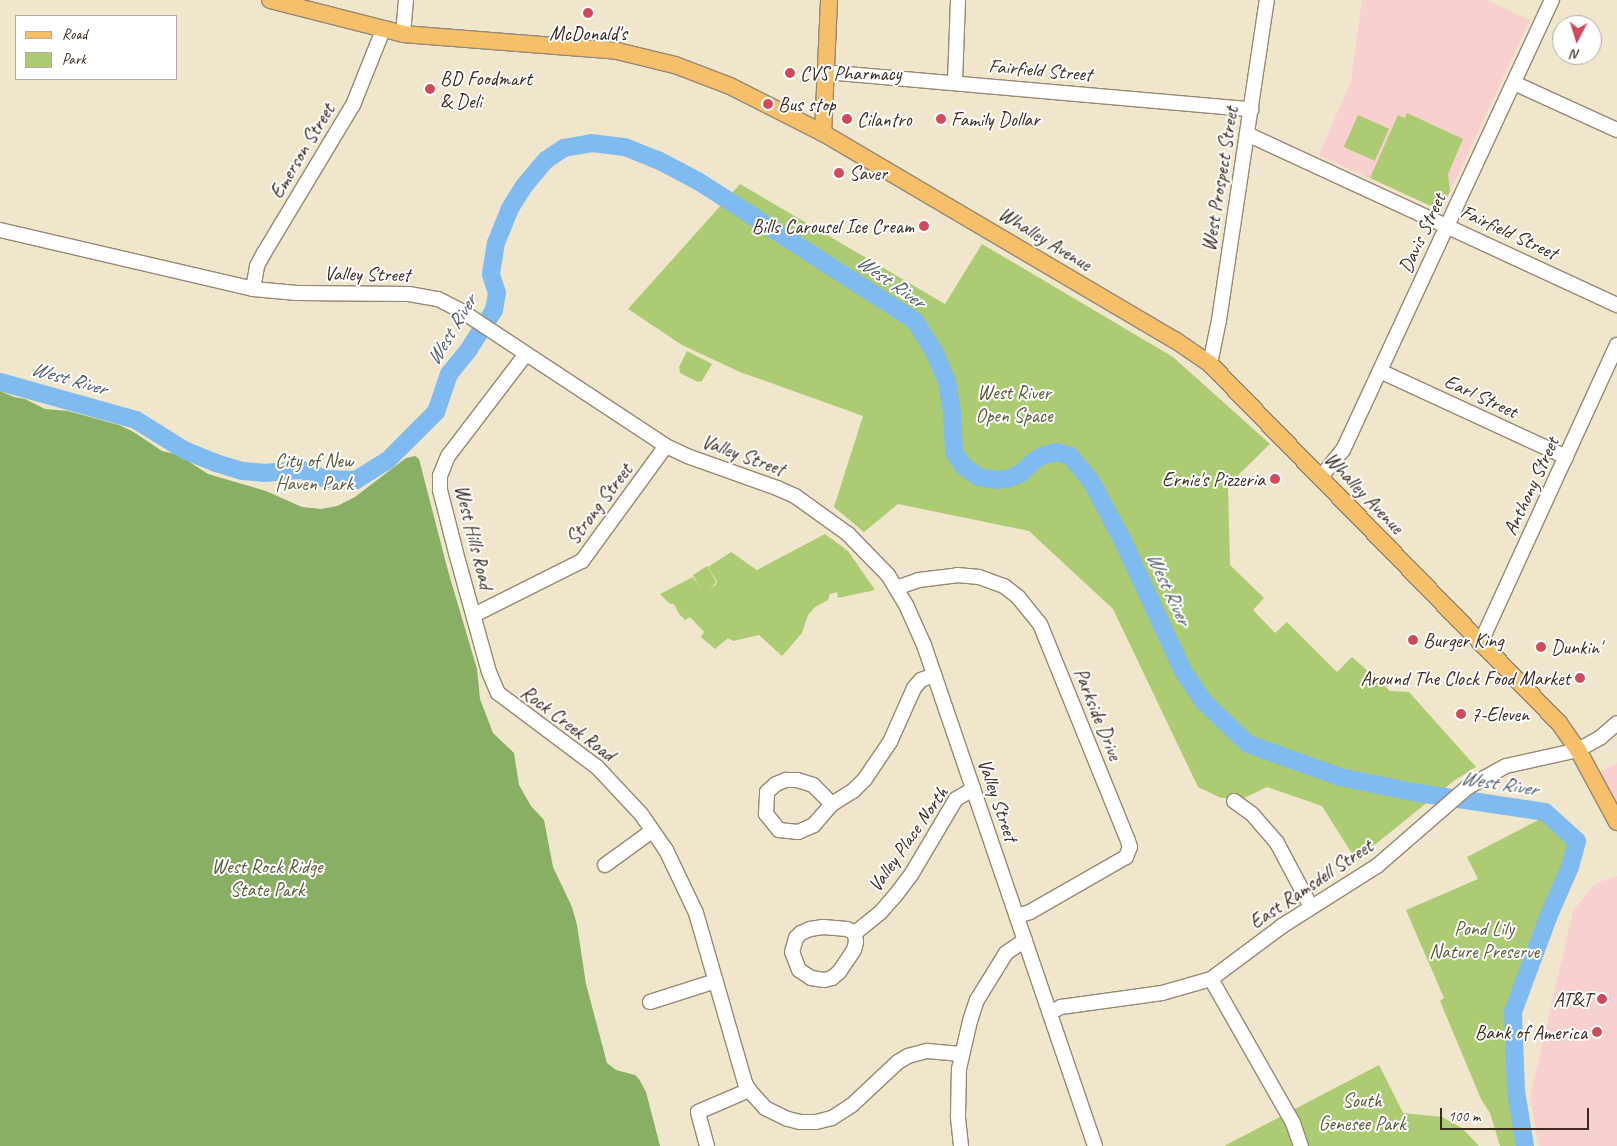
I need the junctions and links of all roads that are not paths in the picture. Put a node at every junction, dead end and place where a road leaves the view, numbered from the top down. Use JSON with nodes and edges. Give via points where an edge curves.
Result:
{"nodes":[{"id":1,"x":270,"y":0,"type":"edge"},
{"id":2,"x":406,"y":0,"type":"edge"},
{"id":3,"x":829,"y":0,"type":"edge"},
{"id":4,"x":958,"y":0,"type":"edge"},
{"id":5,"x":1267,"y":0,"type":"edge"},
{"id":6,"x":1552,"y":0,"type":"edge"},
{"id":7,"x":383,"y":30,"type":"junction"},
{"id":8,"x":403,"y":34,"type":"junction"},
{"id":9,"x":825,"y":72,"type":"junction"},
{"id":10,"x":955,"y":82,"type":"junction"},
{"id":11,"x":1514,"y":83,"type":"junction"},
{"id":12,"x":1251,"y":109,"type":"junction"},
{"id":13,"x":1617,"y":130,"type":"edge"},
{"id":14,"x":822,"y":133,"type":"junction"},
{"id":15,"x":1248,"y":134,"type":"junction"},
{"id":16,"x":1448,"y":226,"type":"junction"},
{"id":17,"x":0,"y":230,"type":"edge"},
{"id":18,"x":253,"y":289,"type":"junction"},
{"id":19,"x":1617,"y":305,"type":"edge"},
{"id":20,"x":1617,"y":344,"type":"edge"},
{"id":21,"x":526,"y":354,"type":"junction"},
{"id":22,"x":1210,"y":364,"type":"junction"},
{"id":23,"x":1380,"y":371,"type":"junction"},
{"id":24,"x":666,"y":446,"type":"junction"},
{"id":25,"x":1566,"y":457,"type":"junction"},
{"id":26,"x":1320,"y":478,"type":"junction"},
{"id":27,"x":896,"y":588,"type":"junction"},
{"id":28,"x":474,"y":615,"type":"junction"},
{"id":29,"x":1480,"y":644,"type":"junction"},
{"id":30,"x":934,"y":675,"type":"junction"},
{"id":31,"x":498,"y":693,"type":"joint"},
{"id":32,"x":1617,"y":723,"type":"edge"},
{"id":33,"x":1578,"y":750,"type":"junction"},
{"id":34,"x":973,"y":789,"type":"junction"},
{"id":35,"x":1234,"y":801,"type":"dead end"},
{"id":36,"x":832,"y":804,"type":"junction"},
{"id":37,"x":1617,"y":822,"type":"edge"},
{"id":38,"x":652,"y":831,"type":"junction"},
{"id":39,"x":605,"y":865,"type":"dead end"},
{"id":40,"x":1311,"y":907,"type":"junction"},
{"id":41,"x":1017,"y":916,"type":"junction"},
{"id":42,"x":855,"y":933,"type":"junction"},
{"id":43,"x":1025,"y":940,"type":"junction"},
{"id":44,"x":1212,"y":979,"type":"junction"},
{"id":45,"x":716,"y":981,"type":"junction"},
{"id":46,"x":650,"y":1002,"type":"dead end"},
{"id":47,"x":1050,"y":1014,"type":"junction"},
{"id":48,"x":961,"y":1054,"type":"junction"},
{"id":49,"x":749,"y":1090,"type":"junction"},
{"id":50,"x":707,"y":1146,"type":"edge"},
{"id":51,"x":961,"y":1146,"type":"edge"},
{"id":52,"x":1095,"y":1146,"type":"edge"},
{"id":53,"x":1300,"y":1146,"type":"edge"}],
"edges":[{"from":1,"to":7,"type":"main road","name":"Whalley Avenue"},
{"from":2,"to":8,"type":"street"},
{"from":3,"to":9,"type":"main road"},
{"from":4,"to":10,"type":"street"},
{"from":5,"to":12,"type":"street","name":"West Prospect Street"},
{"from":6,"to":11,"type":"street","name":"Davis Street"},
{"from":7,"to":8,"type":"main road","name":"Whalley Avenue"},
{"from":7,"to":18,"type":"street","name":"Emerson Street","via":[[353,105],[264,253],[257,266]]},
{"from":8,"to":14,"type":"main road","name":"Whalley Avenue","via":[[637,54],[730,86]]},
{"from":9,"to":10,"type":"street","name":"Fairfield Street"},
{"from":9,"to":14,"type":"main road"},
{"from":10,"to":12,"type":"street","name":"Fairfield Street"},
{"from":11,"to":13,"type":"street"},
{"from":11,"to":16,"type":"street","name":"Davis Street"},
{"from":12,"to":15,"type":"street","name":"West Prospect Street"},
{"from":14,"to":22,"type":"main road","name":"Whalley Avenue","via":[[1175,340]]},
{"from":15,"to":16,"type":"street","name":"Fairfield Street"},
{"from":15,"to":22,"type":"street","name":"West Prospect Street"},
{"from":16,"to":19,"type":"street","name":"Fairfield Street"},
{"from":16,"to":23,"type":"street","name":"Davis Street"},
{"from":17,"to":18,"type":"street","name":"Valley Street"},
{"from":18,"to":21,"type":"street","name":"Valley Street","via":[[438,299]]},
{"from":20,"to":25,"type":"street","name":"Anthony Street"},
{"from":21,"to":24,"type":"street","name":"Valley Street"},
{"from":21,"to":28,"type":"street","name":"West Hills Road","via":[[448,456],[440,476],[440,490]]},
{"from":22,"to":26,"type":"main road","name":"Whalley Avenue"},
{"from":23,"to":25,"type":"street","name":"Earl Street"},
{"from":23,"to":26,"type":"street","name":"Davis Street","via":[[1343,450]]},
{"from":24,"to":27,"type":"street","name":"Valley Street","via":[[795,496],[853,539],[882,566]]},
{"from":24,"to":28,"type":"street","name":"Strong Street","via":[[582,561]]},
{"from":25,"to":29,"type":"street","name":"Anthony Street"},
{"from":26,"to":29,"type":"main road","name":"Whalley Avenue"},
{"from":27,"to":30,"type":"street","name":"Valley Street","via":[[915,623]]},
{"from":27,"to":41,"type":"street","name":"Parkside Drive","via":[[938,576],[979,577],[1004,586],[1025,604],[1040,624],[1128,841],[1130,847],[1126,857],[1030,912]]},
{"from":28,"to":31,"type":"street","name":"West Hills Road"},
{"from":29,"to":33,"type":"main road","name":"Whalley Avenue","via":[[1559,723]]},
{"from":30,"to":34,"type":"street","name":"Valley Street"},
{"from":30,"to":36,"type":"street","via":[[921,680],[914,688],[890,742],[865,779]]},
{"from":31,"to":38,"type":"street","name":"Rock Creek Road","via":[[597,767],[619,788]]},
{"from":32,"to":33,"type":"street","name":"East Ramsdell Street"},
{"from":33,"to":37,"type":"main road","name":"Whalley Avenue"},
{"from":33,"to":40,"type":"street","name":"East Ramsdell Street","via":[[1506,766],[1468,787],[1377,866]]},
{"from":34,"to":41,"type":"street","name":"Valley Street"},
{"from":34,"to":42,"type":"street","name":"Valley Place North","via":[[956,800],[895,896]]},
{"from":35,"to":40,"type":"street","via":[[1252,814],[1277,843]]},
{"from":36,"to":36,"type":"street","via":[[813,785],[786,780],[767,792],[766,814],[778,830],[798,832],[814,825]]},
{"from":38,"to":39,"type":"street"},
{"from":38,"to":45,"type":"street","name":"Rock Creek Road","via":[[674,864],[696,913]]},
{"from":40,"to":44,"type":"street","name":"East Ramsdell Street","via":[[1264,938]]},
{"from":41,"to":43,"type":"street","name":"Valley Street"},
{"from":42,"to":42,"type":"street","via":[[854,950],[832,978],[810,978],[794,962],[793,945],[801,933],[836,927]]},
{"from":43,"to":47,"type":"street","name":"Valley Street"},
{"from":43,"to":48,"type":"street","via":[[1009,949],[990,976],[977,1000]]},
{"from":44,"to":47,"type":"street","name":"East Ramsdell Street","via":[[1162,993],[1061,1007]]},
{"from":44,"to":53,"type":"street","via":[[1293,1124]]},
{"from":45,"to":46,"type":"street"},
{"from":45,"to":49,"type":"street","name":"Rock Creek Road"},
{"from":47,"to":52,"type":"street","name":"Valley Street"},
{"from":48,"to":49,"type":"street","name":"Rock Creek Road","via":[[927,1051],[908,1056],[842,1113],[816,1122],[775,1114]]},
{"from":48,"to":51,"type":"street","via":[[958,1106]]},
{"from":49,"to":50,"type":"street","via":[[698,1112]]}]}
